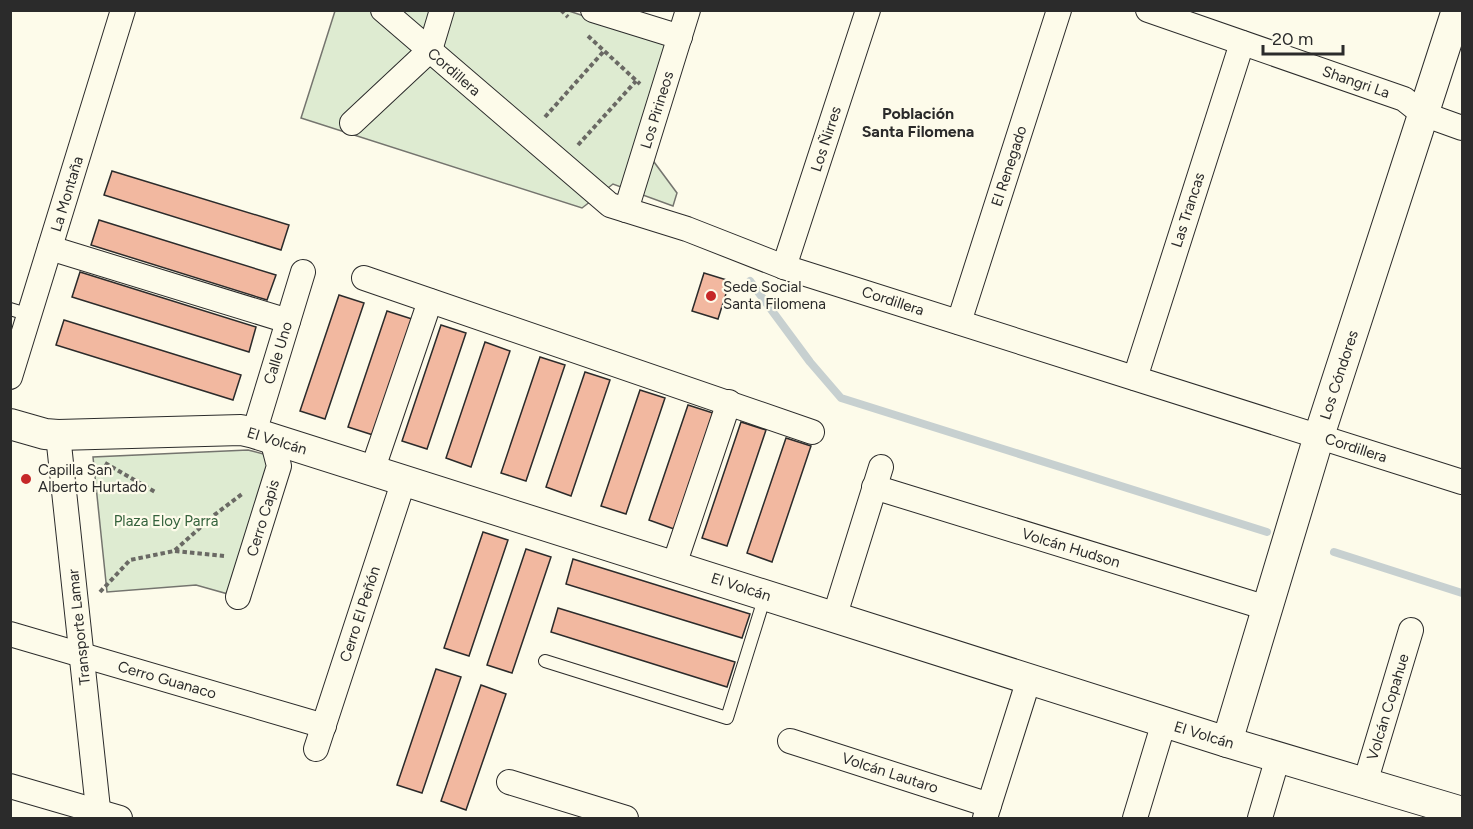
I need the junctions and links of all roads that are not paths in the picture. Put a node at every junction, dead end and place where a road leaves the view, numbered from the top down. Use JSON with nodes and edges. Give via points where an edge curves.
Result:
{"nodes":[{"id":1,"x":123,"y":10,"type":"edge"},
{"id":2,"x":383,"y":10,"type":"edge"},
{"id":3,"x":442,"y":10,"type":"edge"},
{"id":4,"x":593,"y":10,"type":"edge"},
{"id":5,"x":688,"y":10,"type":"edge"},
{"id":6,"x":868,"y":10,"type":"edge"},
{"id":7,"x":1059,"y":10,"type":"edge"},
{"id":8,"x":1148,"y":10,"type":"edge"},
{"id":9,"x":1457,"y":10,"type":"edge"},
{"id":10,"x":680,"y":37,"type":"junction"},
{"id":11,"x":1242,"y":43,"type":"junction"},
{"id":12,"x":430,"y":50,"type":"junction"},
{"id":13,"x":1424,"y":114,"type":"junction"},
{"id":14,"x":352,"y":123,"type":"dead end"},
{"id":15,"x":1462,"y":128,"type":"edge"},
{"id":16,"x":626,"y":210,"type":"junction"},
{"id":17,"x":50,"y":248,"type":"junction"},
{"id":18,"x":784,"y":267,"type":"junction"},
{"id":19,"x":303,"y":272,"type":"dead end"},
{"id":20,"x":364,"y":278,"type":"dead end"},
{"id":21,"x":430,"y":301,"type":"junction"},
{"id":22,"x":20,"y":312,"type":"edge"},
{"id":23,"x":288,"y":321,"type":"junction"},
{"id":24,"x":959,"y":322,"type":"junction"},
{"id":25,"x":10,"y":377,"type":"edge"},
{"id":26,"x":1135,"y":378,"type":"junction"},
{"id":27,"x":729,"y":402,"type":"junction"},
{"id":28,"x":10,"y":424,"type":"edge"},
{"id":29,"x":812,"y":432,"type":"dead end"},
{"id":30,"x":58,"y":435,"type":"junction"},
{"id":31,"x":1319,"y":436,"type":"junction"},
{"id":32,"x":268,"y":446,"type":"junction"},
{"id":33,"x":372,"y":471,"type":"junction"},
{"id":34,"x":404,"y":480,"type":"junction"},
{"id":35,"x":1462,"y":482,"type":"edge"},
{"id":36,"x":674,"y":565,"type":"junction"},
{"id":37,"x":765,"y":596,"type":"junction"},
{"id":38,"x":238,"y":597,"type":"dead end"},
{"id":39,"x":1267,"y":608,"type":"junction"},
{"id":40,"x":834,"y":618,"type":"junction"},
{"id":41,"x":1412,"y":630,"type":"dead end"},
{"id":42,"x":10,"y":634,"type":"edge"},
{"id":43,"x":81,"y":655,"type":"junction"},
{"id":44,"x":545,"y":661,"type":"dead end"},
{"id":45,"x":1029,"y":679,"type":"junction"},
{"id":46,"x":1164,"y":722,"type":"junction"},
{"id":47,"x":320,"y":737,"type":"joint"},
{"id":48,"x":790,"y":741,"type":"dead end"},
{"id":49,"x":1227,"y":742,"type":"junction"},
{"id":50,"x":1278,"y":757,"type":"junction"},
{"id":51,"x":509,"y":782,"type":"dead end"},
{"id":52,"x":1365,"y":783,"type":"junction"},
{"id":53,"x":10,"y":786,"type":"edge"},
{"id":54,"x":987,"y":812,"type":"edge"},
{"id":55,"x":1462,"y":813,"type":"edge"},
{"id":56,"x":106,"y":816,"type":"edge"},
{"id":57,"x":626,"y":819,"type":"edge"},
{"id":58,"x":1135,"y":819,"type":"edge"},
{"id":59,"x":1260,"y":819,"type":"edge"}],
"edges":[{"from":1,"to":17,"type":"street","name":"La Montaña"},
{"from":2,"to":12,"type":"street","name":"Cordillera"},
{"from":3,"to":12,"type":"street"},
{"from":4,"to":10,"type":"street"},
{"from":5,"to":10,"type":"street","name":"Los Pirineos"},
{"from":6,"to":18,"type":"street","name":"Los Ñirres"},
{"from":7,"to":24,"type":"street","name":"El Renegado"},
{"from":8,"to":11,"type":"street","name":"Shangri La"},
{"from":9,"to":13,"type":"street","name":"Los Cóndores"},
{"from":10,"to":16,"type":"street","name":"Los Pirineos"},
{"from":11,"to":13,"type":"street","name":"Shangri La","via":[[1404,99]]},
{"from":11,"to":26,"type":"street","name":"Las Trancas"},
{"from":12,"to":14,"type":"street"},
{"from":12,"to":16,"type":"street","name":"Cordillera","via":[[610,205]]},
{"from":13,"to":15,"type":"street","name":"Shangri La"},
{"from":13,"to":31,"type":"street","name":"Los Cóndores"},
{"from":16,"to":18,"type":"street","name":"Cordillera"},
{"from":17,"to":22,"type":"street","name":"La Montaña"},
{"from":17,"to":23,"type":"street"},
{"from":18,"to":24,"type":"street","name":"Cordillera"},
{"from":19,"to":23,"type":"street","name":"Calle Uno"},
{"from":20,"to":21,"type":"street"},
{"from":21,"to":27,"type":"street"},
{"from":21,"to":33,"type":"street"},
{"from":22,"to":25,"type":"street","name":"La Montaña"},
{"from":23,"to":32,"type":"street","name":"Calle Uno"},
{"from":24,"to":26,"type":"street","name":"Cordillera"},
{"from":26,"to":31,"type":"street","name":"Cordillera"},
{"from":27,"to":29,"type":"street"},
{"from":27,"to":36,"type":"street"},
{"from":28,"to":30,"type":"street","name":"El Volcán"},
{"from":30,"to":32,"type":"street","name":"El Volcán","via":[[241,430]]},
{"from":30,"to":43,"type":"street","name":"Transporte Lamar"},
{"from":31,"to":35,"type":"street","name":"Cordillera"},
{"from":31,"to":39,"type":"street","name":"Los Cóndores"},
{"from":32,"to":33,"type":"street","name":"El Volcán"},
{"from":32,"to":38,"type":"street","name":"Cerro Capis","via":[[250,559]]},
{"from":33,"to":34,"type":"street","name":"El Volcán"},
{"from":34,"to":36,"type":"street","name":"El Volcán"},
{"from":34,"to":47,"type":"street","name":"Cerro El Peñón"},
{"from":36,"to":37,"type":"street","name":"El Volcán"},
{"from":37,"to":40,"type":"street","name":"El Volcán"},
{"from":37,"to":44,"type":"lane","via":[[727,718]]},
{"from":39,"to":40,"type":"street","name":"Volcán Hudson","via":[[877,477]]},
{"from":39,"to":49,"type":"street","name":"Los Cóndores"},
{"from":40,"to":45,"type":"street","name":"El Volcán"},
{"from":41,"to":52,"type":"street","name":"Volcán Copahue"},
{"from":42,"to":43,"type":"street","name":"Cerro Guanaco"},
{"from":43,"to":47,"type":"street","name":"Cerro Guanaco"},
{"from":43,"to":56,"type":"street","name":"Transporte Lamar"},
{"from":45,"to":46,"type":"street","name":"El Volcán"},
{"from":45,"to":54,"type":"street"},
{"from":46,"to":49,"type":"street","name":"El Volcán"},
{"from":46,"to":58,"type":"street"},
{"from":48,"to":54,"type":"street","name":"Volcán Lautaro"},
{"from":49,"to":50,"type":"street","name":"El Volcán"},
{"from":50,"to":52,"type":"street","name":"El Volcán"},
{"from":50,"to":59,"type":"street"},
{"from":51,"to":57,"type":"street"},
{"from":52,"to":55,"type":"street","name":"El Volcán"},
{"from":53,"to":56,"type":"street"}]}
